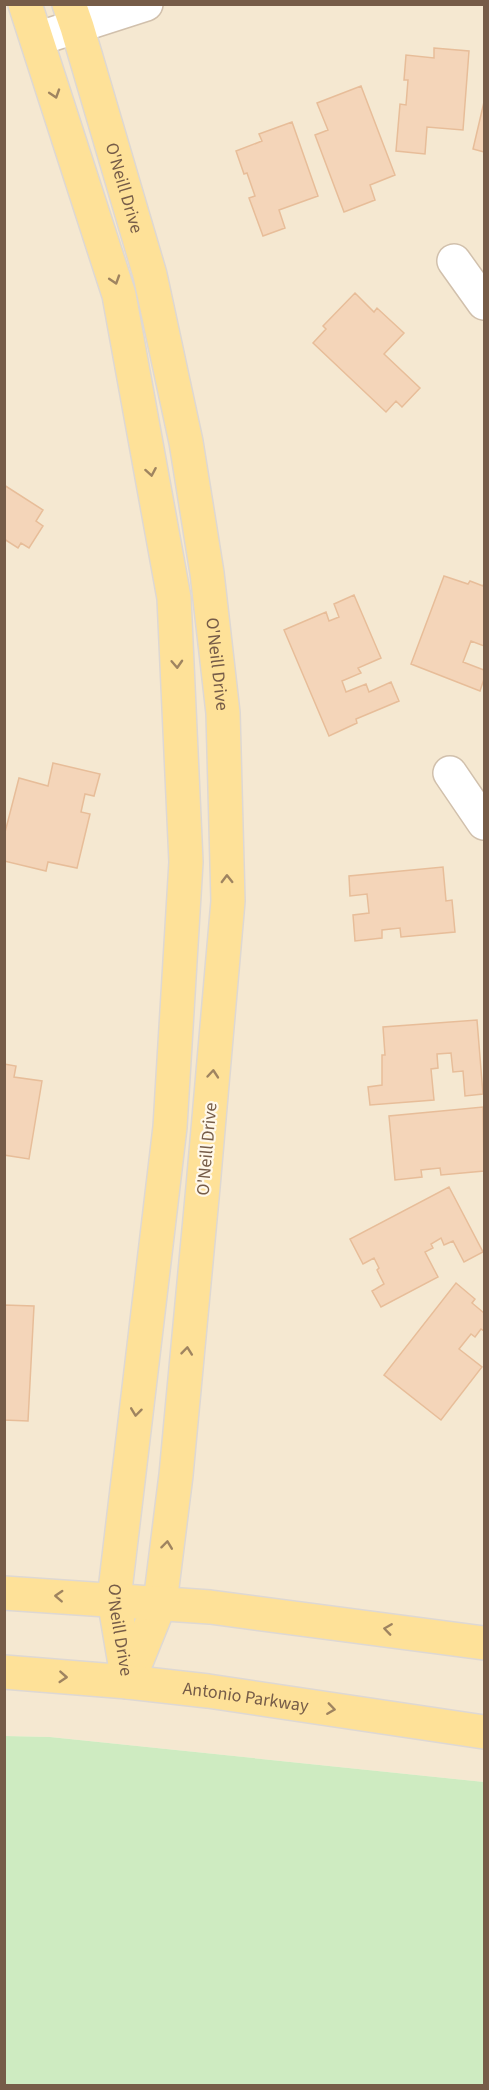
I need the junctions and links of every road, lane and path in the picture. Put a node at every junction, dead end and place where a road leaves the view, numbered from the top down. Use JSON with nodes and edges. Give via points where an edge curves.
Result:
{"nodes":[{"id":1,"x":25,"y":4,"type":"edge"},
{"id":2,"x":146,"y":4,"type":"edge"},
{"id":3,"x":73,"y":16,"type":"edge"},
{"id":4,"x":37,"y":39,"type":"junction"},
{"id":5,"x":454,"y":261,"type":"dead end"},
{"id":6,"x":484,"y":303,"type":"edge"},
{"id":7,"x":450,"y":772,"type":"dead end"},
{"id":8,"x":484,"y":823,"type":"edge"},
{"id":9,"x":4,"y":1593,"type":"edge"},
{"id":10,"x":114,"y":1599,"type":"junction"},
{"id":11,"x":160,"y":1604,"type":"junction"},
{"id":12,"x":484,"y":1643,"type":"edge"},
{"id":13,"x":4,"y":1672,"type":"edge"},
{"id":14,"x":128,"y":1682,"type":"junction"},
{"id":15,"x":484,"y":1732,"type":"edge"}],
"edges":[{"from":1,"to":4,"type":"main road","name":"O'Neill Drive"},
{"from":2,"to":3,"type":"street"},
{"from":3,"to":4,"type":"street"},
{"from":11,"to":3,"type":"main road","name":"O'Neill Drive","one_way":true,"via":[[204,1187],[228,901],[223,713],[207,573],[186,442],[150,276]]},
{"from":4,"to":10,"type":"main road","name":"O'Neill Drive","one_way":true,"via":[[119,295],[174,598],[185,885],[170,1127]]},
{"from":5,"to":6,"type":"street"},
{"from":7,"to":8,"type":"street"},
{"from":10,"to":9,"type":"main road","one_way":true},
{"from":10,"to":11,"type":"main road"},
{"from":10,"to":14,"type":"main road","name":"O'Neill Drive"},
{"from":12,"to":11,"type":"main road","one_way":true},
{"from":11,"to":14,"type":"main road","name":"O'Neill Drive"},
{"from":13,"to":14,"type":"main road","name":"Antonio Parkway","one_way":true},
{"from":14,"to":15,"type":"main road","name":"Antonio Parkway","one_way":true}]}
